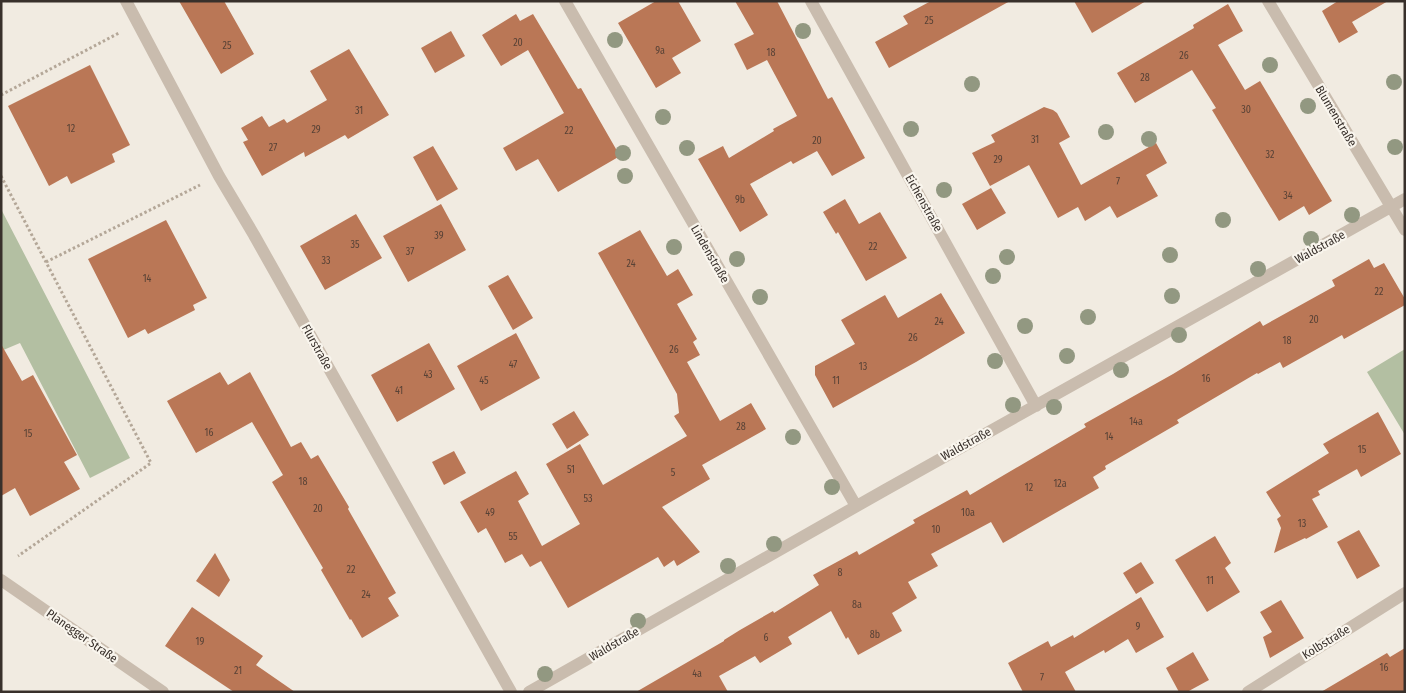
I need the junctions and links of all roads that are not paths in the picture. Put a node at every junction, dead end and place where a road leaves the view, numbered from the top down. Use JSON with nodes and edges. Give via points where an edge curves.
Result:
{"nodes":[{"id":1,"x":126,"y":1,"type":"edge"},
{"id":2,"x":565,"y":1,"type":"edge"},
{"id":3,"x":811,"y":1,"type":"edge"},
{"id":4,"x":1268,"y":1,"type":"edge"},
{"id":5,"x":1405,"y":199,"type":"edge"},
{"id":6,"x":1391,"y":207,"type":"junction"},
{"id":7,"x":1405,"y":230,"type":"edge"},
{"id":8,"x":1036,"y":406,"type":"junction"},
{"id":9,"x":856,"y":506,"type":"junction"},
{"id":10,"x":1,"y":580,"type":"edge"},
{"id":11,"x":1405,"y":593,"type":"edge"},
{"id":12,"x":163,"y":692,"type":"edge"},
{"id":13,"x":511,"y":692,"type":"edge"},
{"id":14,"x":529,"y":692,"type":"edge"},
{"id":15,"x":1248,"y":692,"type":"edge"}],
"edges":[{"from":1,"to":13,"type":"street","name":"Flurstraße","via":[[219,176]]},
{"from":2,"to":9,"type":"street","name":"Lindenstraße"},
{"from":3,"to":8,"type":"street","name":"Eichenstraße"},
{"from":4,"to":6,"type":"street","name":"Blumenstraße"},
{"from":5,"to":6,"type":"street","name":"Waldstraße"},
{"from":6,"to":7,"type":"street","name":"Blumenstraße"},
{"from":6,"to":8,"type":"street","name":"Waldstraße"},
{"from":8,"to":9,"type":"street","name":"Waldstraße"},
{"from":9,"to":14,"type":"street","name":"Waldstraße"},
{"from":10,"to":12,"type":"street","name":"Planegger Straße"},
{"from":11,"to":15,"type":"street","name":"Kolbstraße"}]}
